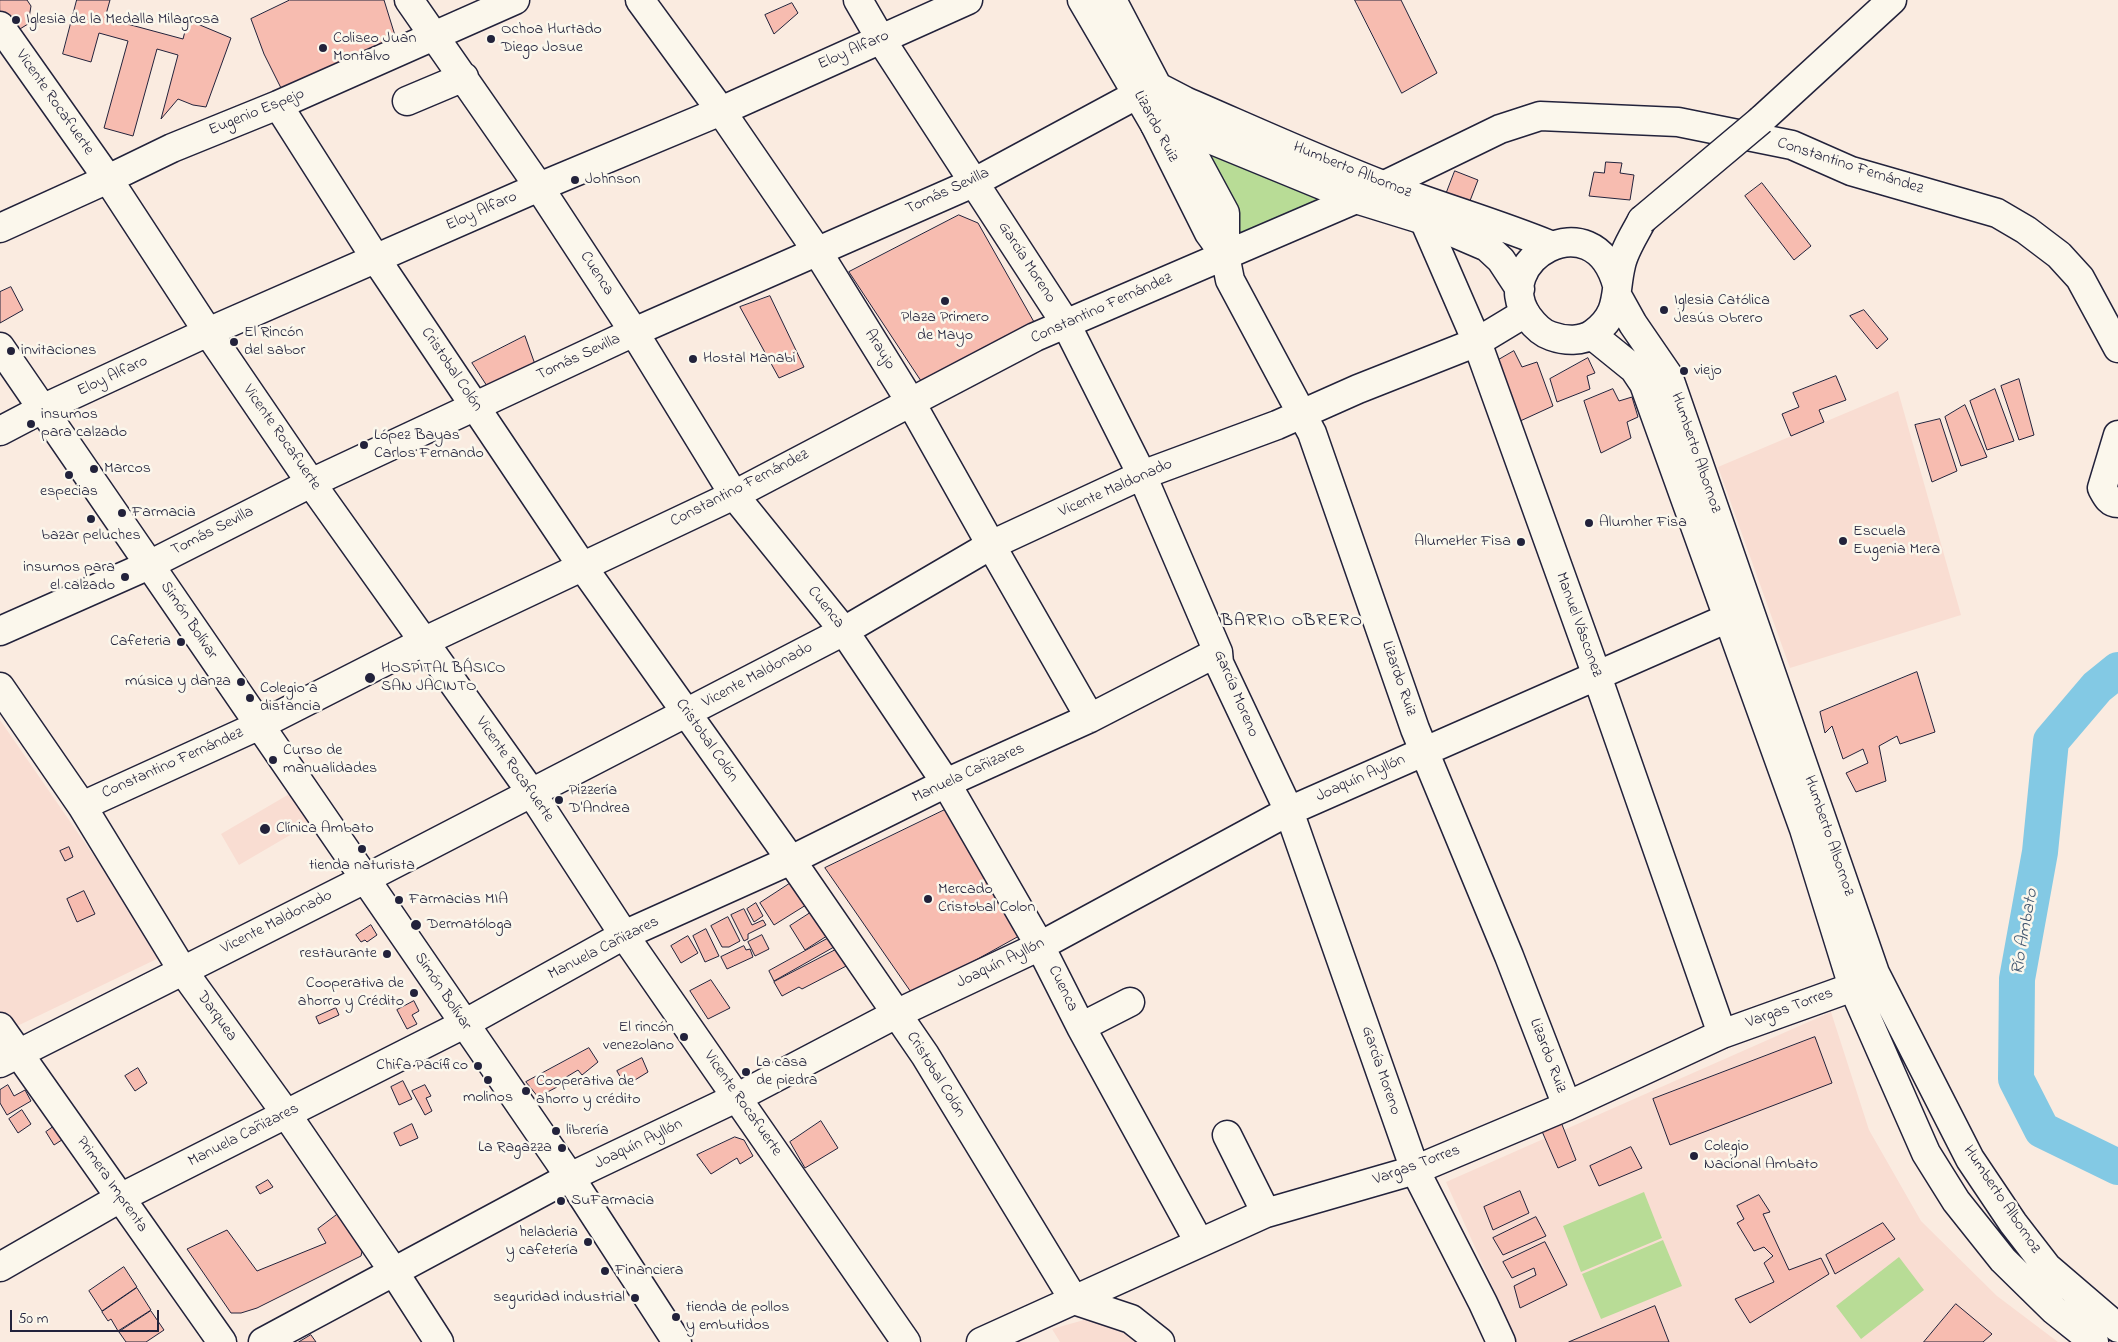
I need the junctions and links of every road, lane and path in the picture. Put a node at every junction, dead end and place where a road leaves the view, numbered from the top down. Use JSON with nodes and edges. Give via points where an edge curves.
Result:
{"nodes":[{"id":1,"x":409,"y":0,"type":"edge"},
{"id":2,"x":515,"y":0,"type":"edge"},
{"id":3,"x":640,"y":0,"type":"edge"},
{"id":4,"x":858,"y":0,"type":"edge"},
{"id":5,"x":968,"y":0,"type":"edge"},
{"id":6,"x":1082,"y":0,"type":"edge"},
{"id":7,"x":1112,"y":0,"type":"edge"},
{"id":8,"x":1892,"y":0,"type":"edge"},
{"id":9,"x":0,"y":26,"type":"edge"},
{"id":10,"x":436,"y":37,"type":"junction"},
{"id":11,"x":880,"y":38,"type":"junction"},
{"id":12,"x":464,"y":77,"type":"junction"},
{"id":13,"x":1148,"y":91,"type":"junction"},
{"id":14,"x":408,"y":101,"type":"dead end"},
{"id":15,"x":278,"y":105,"type":"junction"},
{"id":16,"x":721,"y":111,"type":"junction"},
{"id":17,"x":1167,"y":125,"type":"junction"},
{"id":18,"x":108,"y":179,"type":"junction"},
{"id":19,"x":973,"y":183,"type":"junction"},
{"id":20,"x":1384,"y":186,"type":"junction"},
{"id":21,"x":539,"y":187,"type":"junction"},
{"id":22,"x":1356,"y":199,"type":"junction"},
{"id":23,"x":1424,"y":220,"type":"junction"},
{"id":24,"x":1642,"y":220,"type":"junction"},
{"id":25,"x":0,"y":228,"type":"edge"},
{"id":26,"x":1550,"y":246,"type":"junction"},
{"id":27,"x":1593,"y":248,"type":"junction"},
{"id":28,"x":817,"y":251,"type":"junction"},
{"id":29,"x":1226,"y":256,"type":"junction"},
{"id":30,"x":376,"y":259,"type":"junction"},
{"id":31,"x":1618,"y":291,"type":"junction"},
{"id":32,"x":1523,"y":301,"type":"junction"},
{"id":33,"x":1066,"y":324,"type":"junction"},
{"id":34,"x":208,"y":332,"type":"junction"},
{"id":35,"x":634,"y":332,"type":"junction"},
{"id":36,"x":1592,"y":335,"type":"junction"},
{"id":37,"x":1477,"y":342,"type":"junction"},
{"id":38,"x":0,"y":347,"type":"edge"},
{"id":39,"x":2118,"y":348,"type":"edge"},
{"id":40,"x":910,"y":401,"type":"junction"},
{"id":41,"x":475,"y":406,"type":"junction"},
{"id":42,"x":42,"y":409,"type":"junction"},
{"id":43,"x":1302,"y":413,"type":"junction"},
{"id":44,"x":0,"y":431,"type":"edge"},
{"id":45,"x":2118,"y":435,"type":"edge"},
{"id":46,"x":1142,"y":475,"type":"junction"},
{"id":47,"x":311,"y":483,"type":"junction"},
{"id":48,"x":734,"y":495,"type":"junction"},
{"id":49,"x":2116,"y":503,"type":"edge"},
{"id":50,"x":991,"y":546,"type":"junction"},
{"id":51,"x":149,"y":564,"type":"junction"},
{"id":52,"x":582,"y":566,"type":"junction"},
{"id":53,"x":1739,"y":614,"type":"junction"},
{"id":54,"x":0,"y":631,"type":"edge"},
{"id":55,"x":844,"y":631,"type":"junction"},
{"id":56,"x":425,"y":642,"type":"junction"},
{"id":57,"x":1218,"y":652,"type":"junction"},
{"id":58,"x":1597,"y":676,"type":"junction"},
{"id":59,"x":0,"y":687,"type":"edge"},
{"id":60,"x":686,"y":713,"type":"junction"},
{"id":61,"x":1090,"y":718,"type":"junction"},
{"id":62,"x":260,"y":725,"type":"junction"},
{"id":63,"x":1424,"y":751,"type":"junction"},
{"id":64,"x":946,"y":783,"type":"junction"},
{"id":65,"x":531,"y":792,"type":"junction"},
{"id":66,"x":82,"y":806,"type":"junction"},
{"id":67,"x":1289,"y":811,"type":"junction"},
{"id":68,"x":790,"y":860,"type":"junction"},
{"id":69,"x":365,"y":879,"type":"junction"},
{"id":70,"x":624,"y":935,"type":"junction"},
{"id":71,"x":1040,"y":946,"type":"junction"},
{"id":72,"x":183,"y":971,"type":"junction"},
{"id":73,"x":1864,"y":980,"type":"junction"},
{"id":74,"x":1130,"y":1002,"type":"dead end"},
{"id":75,"x":896,"y":1014,"type":"junction"},
{"id":76,"x":464,"y":1024,"type":"junction"},
{"id":77,"x":0,"y":1027,"type":"edge"},
{"id":78,"x":1081,"y":1027,"type":"junction"},
{"id":79,"x":1722,"y":1034,"type":"junction"},
{"id":80,"x":10,"y":1058,"type":"edge"},
{"id":81,"x":738,"y":1097,"type":"junction"},
{"id":82,"x":1567,"y":1106,"type":"junction"},
{"id":83,"x":287,"y":1115,"type":"junction"},
{"id":84,"x":1227,"y":1135,"type":"dead end"},
{"id":85,"x":1415,"y":1170,"type":"junction"},
{"id":86,"x":570,"y":1177,"type":"junction"},
{"id":87,"x":120,"y":1198,"type":"junction"},
{"id":88,"x":1266,"y":1213,"type":"junction"},
{"id":89,"x":1200,"y":1242,"type":"junction"},
{"id":90,"x":0,"y":1267,"type":"edge"},
{"id":91,"x":394,"y":1272,"type":"junction"},
{"id":92,"x":1074,"y":1300,"type":"junction"},
{"id":93,"x":2118,"y":1328,"type":"edge"},
{"id":94,"x":222,"y":1342,"type":"edge"},
{"id":95,"x":263,"y":1342,"type":"edge"},
{"id":96,"x":438,"y":1342,"type":"edge"},
{"id":97,"x":677,"y":1342,"type":"edge"},
{"id":98,"x":906,"y":1342,"type":"edge"},
{"id":99,"x":981,"y":1342,"type":"edge"},
{"id":100,"x":1160,"y":1342,"type":"edge"},
{"id":101,"x":1501,"y":1342,"type":"edge"},
{"id":102,"x":2094,"y":1342,"type":"edge"}],
"edges":[{"from":1,"to":10,"type":"street","name":"Cuenca"},
{"from":2,"to":10,"type":"street","name":"Eugenio Espejo"},
{"from":3,"to":16,"type":"street","name":"Araujo"},
{"from":4,"to":11,"type":"street","name":"García Moreno"},
{"from":5,"to":11,"type":"street","name":"Eloy Alfaro"},
{"from":6,"to":13,"type":"street","name":"Lizardo Ruiz"},
{"from":7,"to":13,"type":"street","name":"Lizardo Ruiz"},
{"from":8,"to":24,"type":"street","bridge":true,"via":[[1761,120]]},
{"from":9,"to":18,"type":"street","name":"Vicente Rocafuerte"},
{"from":10,"to":12,"type":"street","name":"Cuenca"},
{"from":10,"to":15,"type":"street","name":"Eugenio Espejo"},
{"from":11,"to":16,"type":"street","name":"Eloy Alfaro"},
{"from":11,"to":19,"type":"street","name":"García Moreno"},
{"from":12,"to":14,"type":"street"},
{"from":12,"to":21,"type":"street","name":"Cuenca"},
{"from":13,"to":17,"type":"street","name":"Lizardo Ruiz"},
{"from":13,"to":19,"type":"street","name":"Tomás Sevilla"},
{"from":13,"to":20,"type":"street","name":"Humberto Albornoz","via":[[1185,101]]},
{"from":15,"to":18,"type":"street","name":"Eugenio Espejo","via":[[172,148]]},
{"from":15,"to":30,"type":"street","name":"Cristobal Colón"},
{"from":16,"to":21,"type":"street","name":"Eloy Alfaro"},
{"from":16,"to":28,"type":"street","name":"Araujo"},
{"from":17,"to":22,"type":"street","name":"Humberto Albornoz"},
{"from":17,"to":29,"type":"street","name":"Lizardo Ruiz","via":[[1225,213]]},
{"from":18,"to":25,"type":"street","name":"Eugenio Espejo"},
{"from":18,"to":34,"type":"street","name":"Vicente Rocafuerte"},
{"from":19,"to":28,"type":"street","name":"Tomás Sevilla"},
{"from":19,"to":33,"type":"street","name":"García Moreno"},
{"from":20,"to":22,"type":"street","name":"Constantino Fernández"},
{"from":20,"to":26,"type":"street","name":"Humberto Albornoz"},
{"from":20,"to":39,"type":"street","name":"Constantino Fernández","via":[[1500,129],[1540,116],[1678,122],[1792,145],[1851,171],[1996,213],[2026,230],[2059,255],[2080,278]]},
{"from":21,"to":30,"type":"street","name":"Eloy Alfaro"},
{"from":21,"to":35,"type":"street","name":"Cuenca"},
{"from":22,"to":23,"type":"street","name":"Humberto Albornoz"},
{"from":22,"to":29,"type":"street","name":"Constantino Fernández"},
{"from":23,"to":32,"type":"street","name":"Humberto Albornoz","via":[[1487,247],[1501,260]]},
{"from":23,"to":37,"type":"street","name":"Manuel Vásconez"},
{"from":24,"to":27,"type":"street"},
{"from":24,"to":31,"type":"street","via":[[1621,263]]},
{"from":26,"to":27,"type":"street","via":[[1565,242]]},
{"from":26,"to":32,"type":"street","via":[[1538,253],[1523,275]]},
{"from":27,"to":31,"type":"street","via":[[1613,270]]},
{"from":28,"to":35,"type":"street","name":"Tomás Sevilla"},
{"from":28,"to":40,"type":"street","name":"Araujo"},
{"from":29,"to":33,"type":"street","name":"Constantino Fernández"},
{"from":29,"to":43,"type":"street","name":"Lizardo Ruiz","via":[[1230,280]]},
{"from":30,"to":34,"type":"street","name":"Eloy Alfaro"},
{"from":30,"to":41,"type":"street","name":"Cristobal Colón"},
{"from":31,"to":36,"type":"street","via":[[1613,312]]},
{"from":31,"to":53,"type":"street","name":"Humberto Albornoz","via":[[1633,324],[1668,375]]},
{"from":32,"to":36,"type":"street","via":[[1534,326],[1547,335],[1562,340]]},
{"from":32,"to":37,"type":"street","name":"Vicente Maldonado"},
{"from":33,"to":40,"type":"street","name":"Constantino Fernández"},
{"from":33,"to":46,"type":"street","name":"García Moreno"},
{"from":34,"to":42,"type":"street","name":"Eloy Alfaro"},
{"from":34,"to":47,"type":"street","name":"Vicente Rocafuerte"},
{"from":35,"to":41,"type":"street","name":"Tomás Sevilla"},
{"from":35,"to":48,"type":"street","name":"Cuenca"},
{"from":36,"to":53,"type":"street","name":"Humberto Albornoz","via":[[1634,369],[1644,384]]},
{"from":37,"to":43,"type":"street","name":"Vicente Maldonado"},
{"from":37,"to":58,"type":"street","name":"Manuel Vásconez"},
{"from":38,"to":42,"type":"street","name":"Simón Bolívar"},
{"from":40,"to":48,"type":"street","name":"Constantino Fernández"},
{"from":40,"to":50,"type":"street","name":"Araujo"},
{"from":41,"to":47,"type":"street","name":"Tomás Sevilla"},
{"from":41,"to":52,"type":"street","name":"Cristobal Colón"},
{"from":42,"to":44,"type":"street","name":"Eloy Alfaro"},
{"from":42,"to":51,"type":"street","name":"Simón Bolívar"},
{"from":43,"to":46,"type":"street","name":"Vicente Maldonado"},
{"from":43,"to":63,"type":"street","name":"Lizardo Ruiz","via":[[1312,433]]},
{"from":45,"to":49,"type":"street","via":[[2102,488],[2107,498]]},
{"from":46,"to":50,"type":"street","name":"Vicente Maldonado"},
{"from":46,"to":57,"type":"street","name":"García Moreno"},
{"from":47,"to":51,"type":"street","name":"Tomás Sevilla"},
{"from":47,"to":56,"type":"street","name":"Vicente Rocafuerte"},
{"from":48,"to":52,"type":"street","name":"Constantino Fernández"},
{"from":48,"to":55,"type":"street","name":"Cuenca"},
{"from":50,"to":55,"type":"street","name":"Vicente Maldonado"},
{"from":50,"to":61,"type":"street","name":"Araujo"},
{"from":51,"to":54,"type":"street","name":"Tomás Sevilla"},
{"from":51,"to":62,"type":"street","name":"Simón Bolívar"},
{"from":52,"to":56,"type":"street","name":"Constantino Fernández"},
{"from":52,"to":60,"type":"street","name":"Cristobal Colón"},
{"from":53,"to":58,"type":"street","name":"Joaquín Ayllón"},
{"from":53,"to":73,"type":"street","name":"Humberto Albornoz"},
{"from":55,"to":60,"type":"street","name":"Vicente Maldonado"},
{"from":55,"to":64,"type":"street","name":"Cuenca"},
{"from":56,"to":62,"type":"street","name":"Constantino Fernández"},
{"from":56,"to":65,"type":"street","name":"Vicente Rocafuerte"},
{"from":57,"to":61,"type":"street","name":"Manuela Cañizares"},
{"from":57,"to":67,"type":"street","name":"García Moreno","via":[[1219,663]]},
{"from":58,"to":63,"type":"street","name":"Joaquín Ayllón"},
{"from":58,"to":79,"type":"street","name":"Manuel Vásconez"},
{"from":59,"to":66,"type":"street","name":"Darquea"},
{"from":60,"to":65,"type":"street","name":"Vicente Maldonado"},
{"from":60,"to":68,"type":"street","name":"Cristobal Colón"},
{"from":61,"to":64,"type":"street","name":"Manuela Cañizares"},
{"from":62,"to":66,"type":"street","name":"Constantino Fernández"},
{"from":62,"to":69,"type":"street","name":"Simón Bolívar"},
{"from":63,"to":67,"type":"street","name":"Joaquín Ayllón"},
{"from":63,"to":82,"type":"street","name":"Lizardo Ruiz"},
{"from":64,"to":68,"type":"street","name":"Manuela Cañizares"},
{"from":64,"to":71,"type":"street","name":"Cuenca"},
{"from":65,"to":69,"type":"street","name":"Vicente Maldonado"},
{"from":65,"to":70,"type":"street","name":"Vicente Rocafuerte"},
{"from":66,"to":72,"type":"street","name":"Darquea"},
{"from":67,"to":71,"type":"street","name":"Joaquín Ayllón"},
{"from":67,"to":85,"type":"street","name":"García Moreno"},
{"from":68,"to":70,"type":"street","name":"Manuela Cañizares"},
{"from":68,"to":75,"type":"street","name":"Cristobal Colón"},
{"from":69,"to":72,"type":"street","name":"Vicente Maldonado"},
{"from":69,"to":76,"type":"street","name":"Simón Bolívar"},
{"from":70,"to":76,"type":"street","name":"Manuela Cañizares"},
{"from":70,"to":81,"type":"street","name":"Vicente Rocafuerte"},
{"from":71,"to":75,"type":"street","name":"Joaquín Ayllón"},
{"from":71,"to":78,"type":"street","name":"Cuenca"},
{"from":72,"to":80,"type":"street","name":"Vicente Maldonado"},
{"from":72,"to":83,"type":"street","name":"Darquea"},
{"from":73,"to":79,"type":"street","name":"Vargas Torres"},
{"from":73,"to":93,"type":"street","name":"Humberto Albornoz","via":[[1970,1159],[2013,1224],[2047,1266]]},
{"from":73,"to":102,"type":"street","name":"Humberto Albornoz","via":[[1926,1153],[1956,1201],[2003,1260],[2054,1310]]},
{"from":74,"to":78,"type":"street"},
{"from":75,"to":81,"type":"street","name":"Joaquín Ayllón"},
{"from":75,"to":92,"type":"street","name":"Cristobal Colón","via":[[925,1055]]},
{"from":76,"to":83,"type":"street","name":"Manuela Cañizares"},
{"from":76,"to":86,"type":"street","name":"Simón Bolívar"},
{"from":77,"to":80,"type":"street","name":"Primera Imprenta"},
{"from":78,"to":89,"type":"street","name":"Cuenca"},
{"from":79,"to":82,"type":"street","name":"Vargas Torres"},
{"from":80,"to":87,"type":"street","name":"Primera Imprenta"},
{"from":81,"to":86,"type":"street","name":"Joaquín Ayllón"},
{"from":81,"to":98,"type":"street","name":"Vicente Rocafuerte"},
{"from":82,"to":85,"type":"street","name":"Vargas Torres"},
{"from":83,"to":87,"type":"street","name":"Manuela Cañizares"},
{"from":83,"to":91,"type":"street","name":"Darquea"},
{"from":84,"to":88,"type":"street"},
{"from":85,"to":88,"type":"street","name":"Vargas Torres"},
{"from":85,"to":101,"type":"street","name":"García Moreno"},
{"from":86,"to":91,"type":"street","name":"Joaquín Ayllón"},
{"from":86,"to":97,"type":"street","name":"Simón Bolívar"},
{"from":87,"to":90,"type":"street","name":"Manuela Cañizares"},
{"from":87,"to":94,"type":"street","name":"Primera Imprenta"},
{"from":88,"to":89,"type":"street","name":"Vargas Torres"},
{"from":89,"to":92,"type":"street","name":"Vargas Torres"},
{"from":91,"to":95,"type":"street","name":"Joaquín Ayllón"},
{"from":91,"to":96,"type":"street","name":"Darquea"},
{"from":92,"to":99,"type":"street","name":"Vargas Torres"},
{"from":92,"to":100,"type":"street","via":[[1131,1319]]}]}
